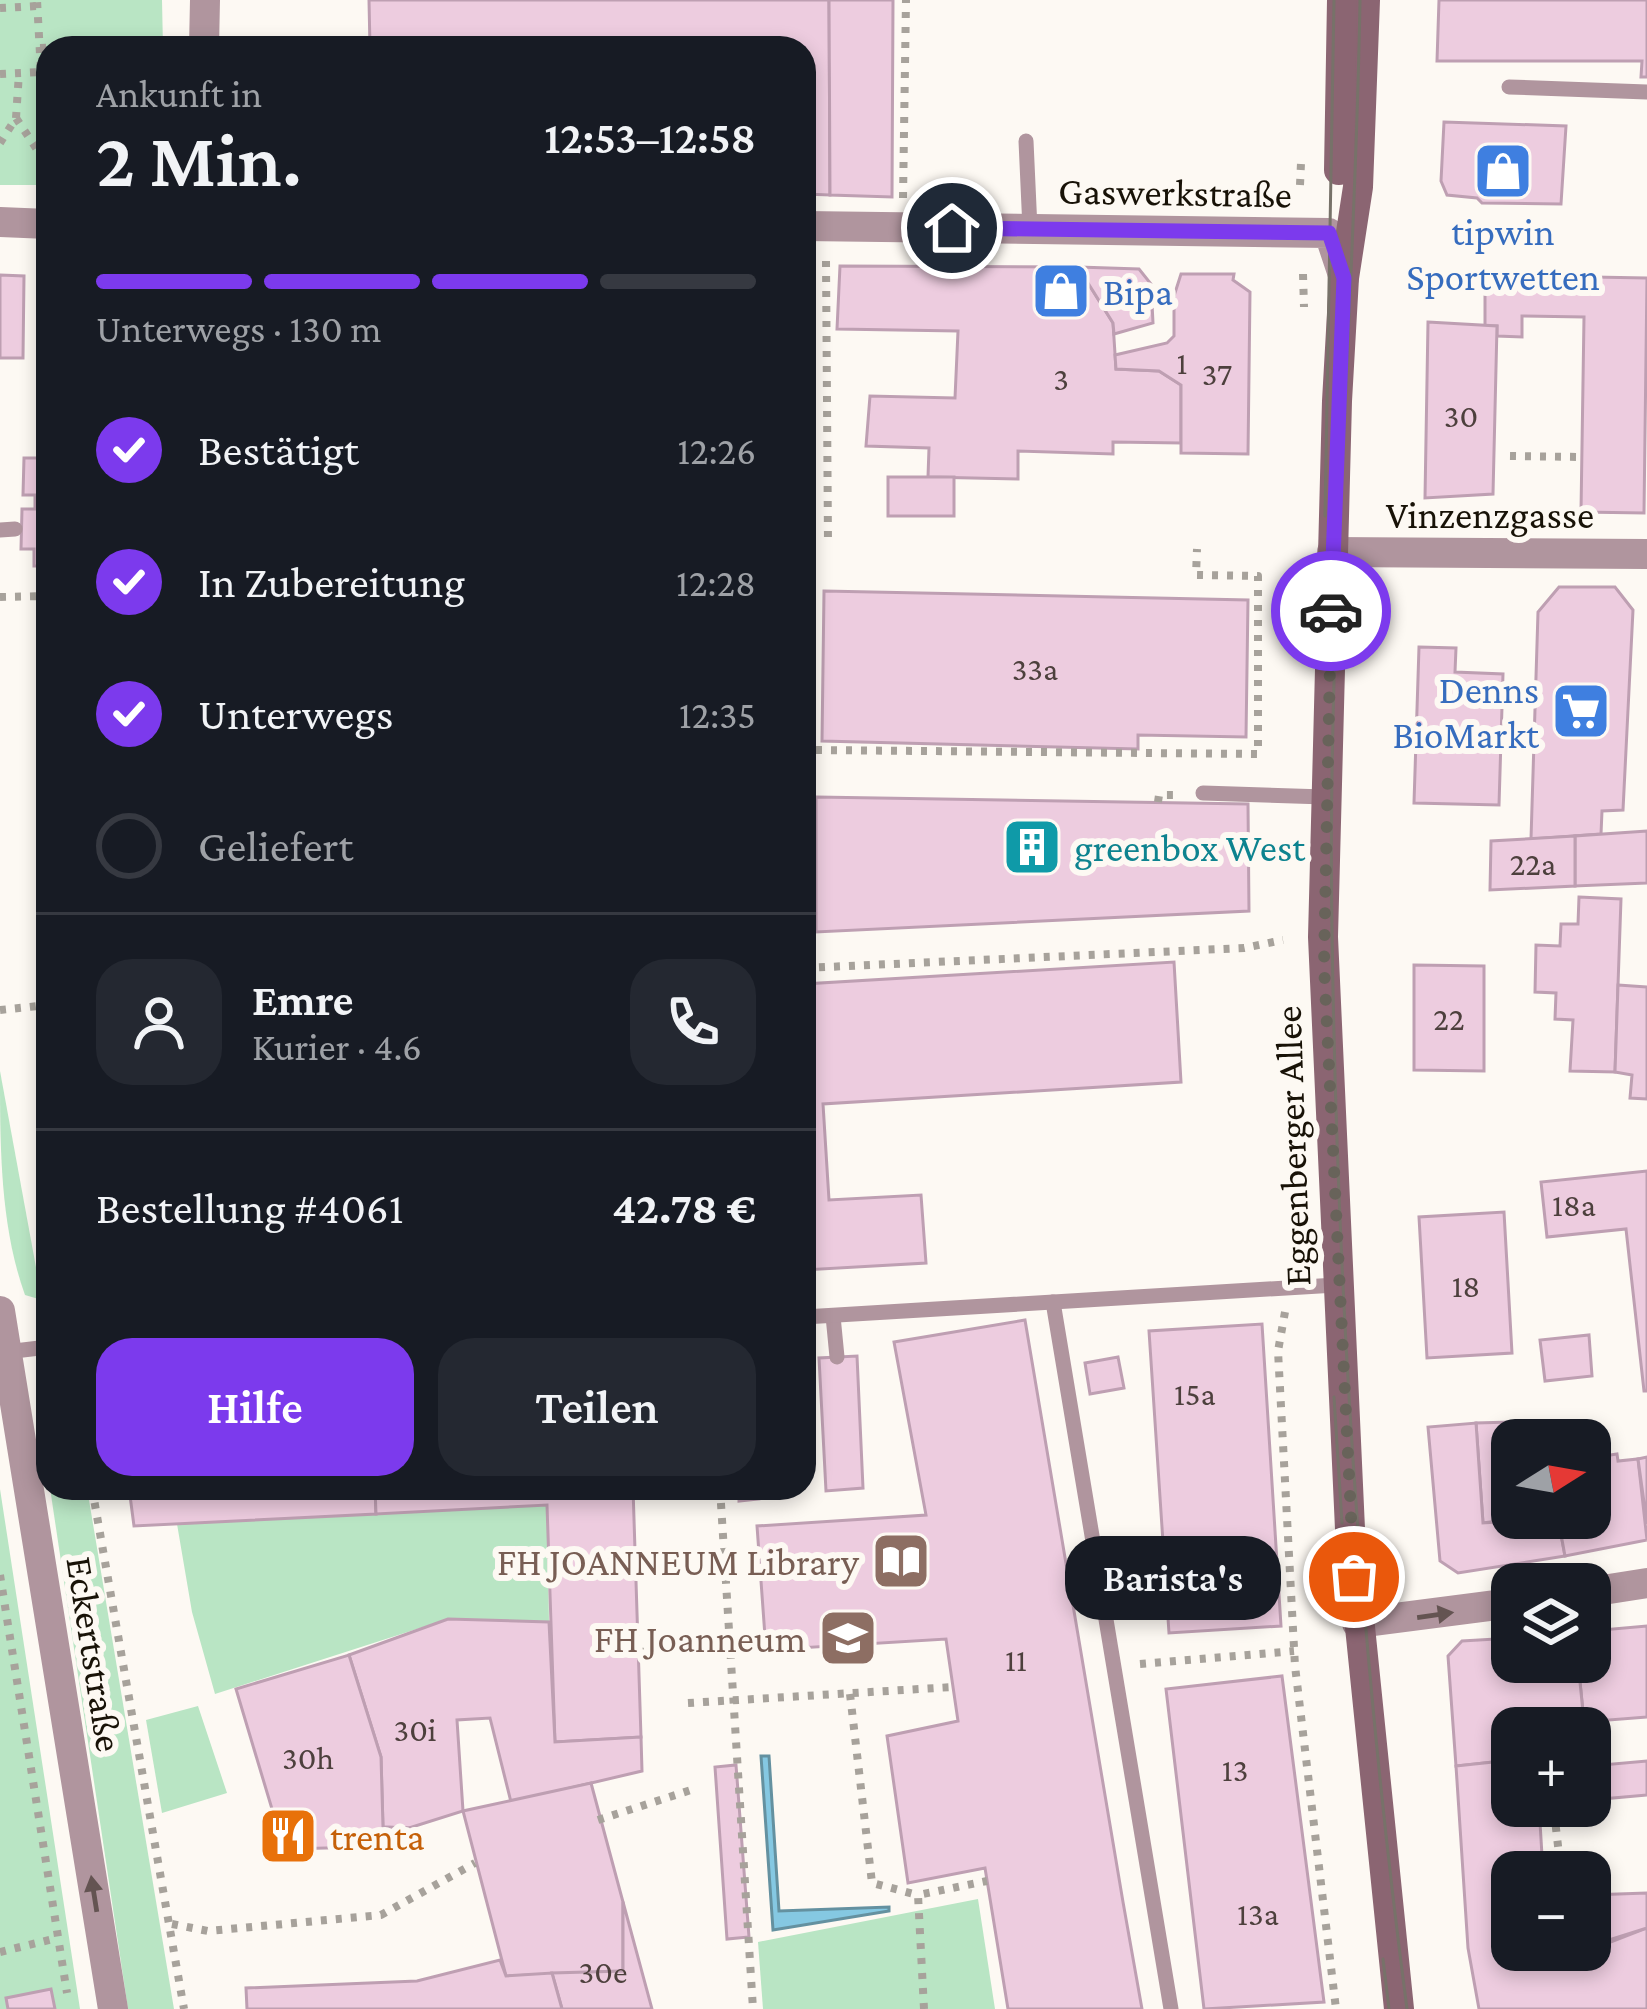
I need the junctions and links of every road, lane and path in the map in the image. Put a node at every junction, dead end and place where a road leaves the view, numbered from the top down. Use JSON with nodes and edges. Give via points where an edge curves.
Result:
{"nodes":[{"id":1,"x":205,"y":0,"type":"edge"},
{"id":2,"x":906,"y":0,"type":"edge"},
{"id":3,"x":1342,"y":0,"type":"edge"},
{"id":4,"x":1365,"y":0,"type":"edge"},
{"id":5,"x":37,"y":3,"type":"edge"},
{"id":6,"x":0,"y":8,"type":"edge"},
{"id":7,"x":39,"y":36,"type":"edge"},
{"id":8,"x":192,"y":36,"type":"edge"},
{"id":9,"x":36,"y":72,"type":"edge"},
{"id":10,"x":19,"y":73,"type":"junction"},
{"id":11,"x":0,"y":74,"type":"edge"},
{"id":12,"x":1508,"y":87,"type":"dead end"},
{"id":13,"x":1647,"y":92,"type":"edge"},
{"id":14,"x":16,"y":118,"type":"junction"},
{"id":15,"x":1026,"y":141,"type":"dead end"},
{"id":16,"x":0,"y":143,"type":"edge"},
{"id":17,"x":36,"y":148,"type":"edge"},
{"id":18,"x":903,"y":199,"type":"dead end"},
{"id":19,"x":0,"y":222,"type":"edge"},
{"id":20,"x":36,"y":224,"type":"edge"},
{"id":21,"x":816,"y":226,"type":"edge"},
{"id":22,"x":1030,"y":229,"type":"junction"},
{"id":23,"x":1334,"y":229,"type":"junction"},
{"id":24,"x":826,"y":261,"type":"dead end"},
{"id":25,"x":1344,"y":278,"type":"junction"},
{"id":26,"x":1510,"y":456,"type":"dead end"},
{"id":27,"x":1582,"y":458,"type":"dead end"},
{"id":28,"x":828,"y":542,"type":"dead end"},
{"id":29,"x":1197,"y":549,"type":"dead end"},
{"id":30,"x":1332,"y":552,"type":"junction"},
{"id":31,"x":1647,"y":554,"type":"edge"},
{"id":32,"x":36,"y":596,"type":"edge"},
{"id":33,"x":0,"y":597,"type":"edge"},
{"id":34,"x":816,"y":750,"type":"edge"},
{"id":35,"x":1203,"y":793,"type":"dead end"},
{"id":36,"x":1171,"y":796,"type":"dead end"},
{"id":37,"x":1325,"y":796,"type":"junction"},
{"id":38,"x":1158,"y":802,"type":"dead end"},
{"id":39,"x":1283,"y":940,"type":"dead end"},
{"id":40,"x":816,"y":967,"type":"edge"},
{"id":41,"x":36,"y":1006,"type":"edge"},
{"id":42,"x":0,"y":1010,"type":"edge"},
{"id":43,"x":1336,"y":1286,"type":"junction"},
{"id":44,"x":1053,"y":1302,"type":"junction"},
{"id":45,"x":0,"y":1311,"type":"edge"},
{"id":46,"x":1285,"y":1312,"type":"dead end"},
{"id":47,"x":833,"y":1316,"type":"junction"},
{"id":48,"x":816,"y":1317,"type":"edge"},
{"id":49,"x":36,"y":1348,"type":"edge"},
{"id":50,"x":6,"y":1352,"type":"junction"},
{"id":51,"x":836,"y":1357,"type":"dead end"},
{"id":52,"x":94,"y":1500,"type":"edge"},
{"id":53,"x":720,"y":1500,"type":"edge"},
{"id":54,"x":0,"y":1576,"type":"edge"},
{"id":55,"x":1647,"y":1583,"type":"edge"},
{"id":56,"x":1611,"y":1589,"type":"edge"},
{"id":57,"x":1491,"y":1606,"type":"edge"},
{"id":58,"x":1357,"y":1623,"type":"junction"},
{"id":59,"x":11,"y":1642,"type":"junction"},
{"id":60,"x":0,"y":1644,"type":"edge"},
{"id":61,"x":686,"y":1649,"type":"dead end"},
{"id":62,"x":1294,"y":1651,"type":"junction"},
{"id":63,"x":638,"y":1652,"type":"dead end"},
{"id":64,"x":1116,"y":1666,"type":"junction"},
{"id":65,"x":953,"y":1687,"type":"dead end"},
{"id":66,"x":850,"y":1694,"type":"junction"},
{"id":67,"x":732,"y":1700,"type":"junction"},
{"id":68,"x":688,"y":1703,"type":"dead end"},
{"id":69,"x":691,"y":1790,"type":"dead end"},
{"id":70,"x":598,"y":1820,"type":"dead end"},
{"id":71,"x":476,"y":1863,"type":"dead end"},
{"id":72,"x":987,"y":1881,"type":"dead end"},
{"id":73,"x":918,"y":1894,"type":"junction"},
{"id":74,"x":172,"y":1924,"type":"junction"},
{"id":75,"x":57,"y":1938,"type":"junction"},
{"id":76,"x":0,"y":1952,"type":"edge"},
{"id":77,"x":67,"y":1993,"type":"dead end"},
{"id":78,"x":113,"y":2009,"type":"edge"},
{"id":79,"x":184,"y":2009,"type":"edge"},
{"id":80,"x":752,"y":2009,"type":"edge"},
{"id":81,"x":924,"y":2009,"type":"edge"},
{"id":82,"x":1171,"y":2009,"type":"edge"},
{"id":83,"x":1336,"y":2009,"type":"edge"},
{"id":84,"x":1399,"y":2009,"type":"edge"}],
"edges":[{"from":1,"to":8,"type":"street"},
{"from":2,"to":18,"type":"path"},
{"from":3,"to":23,"type":"main road","name":"Eggenberger Allee"},
{"from":4,"to":25,"type":"main road","name":"Eggenberger Allee","via":[[1358,188]]},
{"from":5,"to":6,"type":"path"},
{"from":5,"to":7,"type":"path"},
{"from":9,"to":10,"type":"path"},
{"from":10,"to":11,"type":"path"},
{"from":10,"to":14,"type":"path"},
{"from":12,"to":13,"type":"lane"},
{"from":14,"to":16,"type":"path"},
{"from":14,"to":17,"type":"path"},
{"from":15,"to":22,"type":"lane"},
{"from":19,"to":20,"type":"street"},
{"from":21,"to":22,"type":"street","name":"Gaswerkstraße"},
{"from":22,"to":23,"type":"street","name":"Gaswerkstraße"},
{"from":23,"to":25,"type":"main road","name":"Eggenberger Allee"},
{"from":24,"to":28,"type":"path"},
{"from":25,"to":30,"type":"main road","name":"Eggenberger Allee"},
{"from":26,"to":27,"type":"path"},
{"from":29,"to":34,"type":"path","via":[[1196,575],[1258,576],[1258,754]]},
{"from":30,"to":31,"type":"street","name":"Vinzenzgasse"},
{"from":30,"to":37,"type":"main road","name":"Eggenberger Allee"},
{"from":32,"to":33,"type":"path"},
{"from":35,"to":37,"type":"lane"},
{"from":36,"to":38,"type":"path"},
{"from":37,"to":43,"type":"main road","name":"Eggenberger Allee"},
{"from":39,"to":40,"type":"path"},
{"from":41,"to":42,"type":"path"},
{"from":43,"to":44,"type":"lane"},
{"from":43,"to":58,"type":"main road","name":"Eggenberger Allee"},
{"from":44,"to":47,"type":"lane"},
{"from":44,"to":64,"type":"lane"},
{"from":45,"to":50,"type":"street","name":"Eckertstraße"},
{"from":46,"to":62,"type":"path","via":[[1278,1351]]},
{"from":47,"to":48,"type":"lane"},
{"from":47,"to":51,"type":"lane"},
{"from":49,"to":50,"type":"lane"},
{"from":78,"to":50,"type":"street","name":"Eckertstraße","one_way":true},
{"from":52,"to":74,"type":"path"},
{"from":53,"to":67,"type":"path"},
{"from":54,"to":59,"type":"path"},
{"from":55,"to":56,"type":"street"},
{"from":58,"to":57,"type":"street","one_way":true},
{"from":58,"to":84,"type":"main road","name":"Eggenberger Allee"},
{"from":59,"to":60,"type":"path"},
{"from":59,"to":75,"type":"path"},
{"from":61,"to":63,"type":"path"},
{"from":62,"to":64,"type":"path"},
{"from":62,"to":83,"type":"path"},
{"from":64,"to":82,"type":"lane"},
{"from":65,"to":66,"type":"path"},
{"from":66,"to":67,"type":"path"},
{"from":66,"to":73,"type":"path","via":[[872,1882]]},
{"from":67,"to":68,"type":"path"},
{"from":67,"to":80,"type":"path"},
{"from":69,"to":70,"type":"path"},
{"from":71,"to":74,"type":"path","via":[[381,1915],[208,1931]]},
{"from":72,"to":73,"type":"path"},
{"from":73,"to":81,"type":"path"},
{"from":74,"to":79,"type":"path"},
{"from":75,"to":76,"type":"path"},
{"from":75,"to":77,"type":"path"}]}
